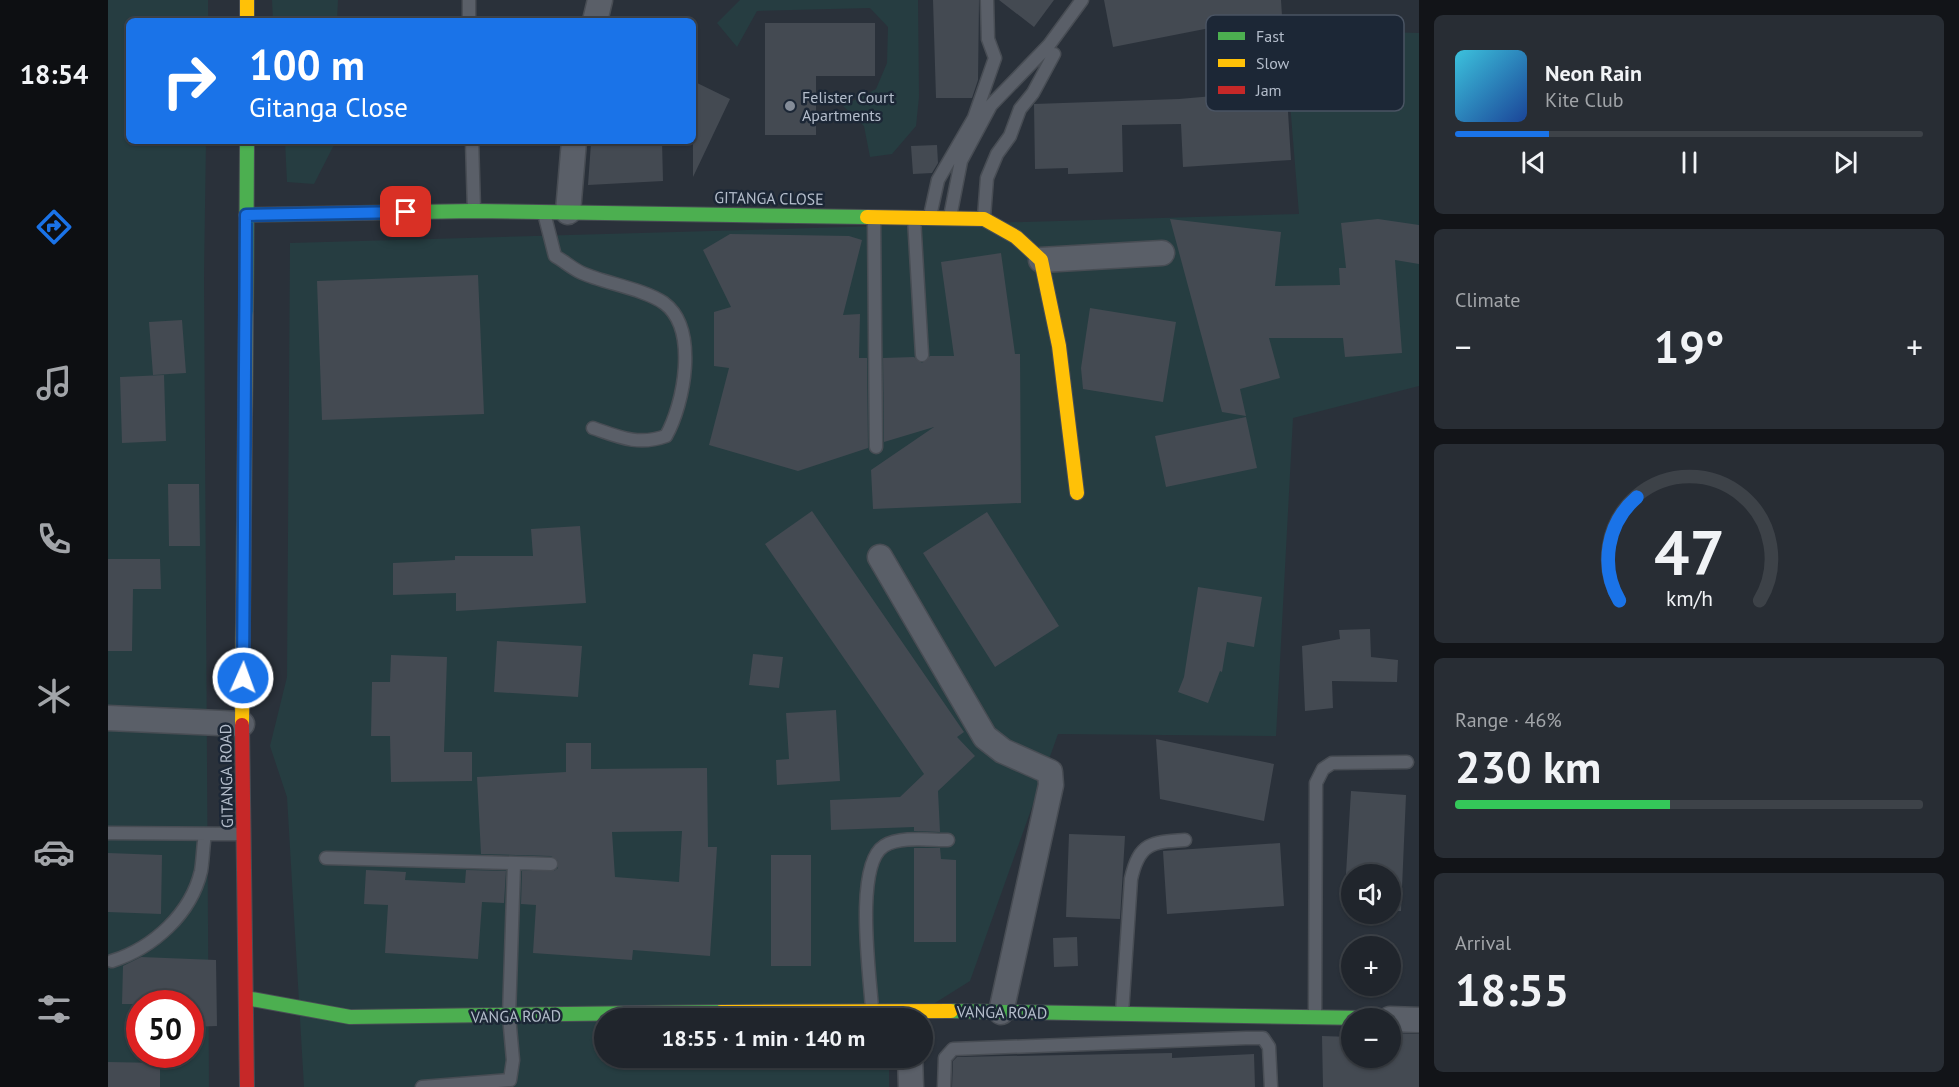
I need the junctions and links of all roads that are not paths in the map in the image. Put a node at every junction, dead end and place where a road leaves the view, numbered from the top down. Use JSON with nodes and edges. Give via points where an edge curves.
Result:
{"nodes":[{"id":1,"x":246,"y":0,"type":"edge"},
{"id":2,"x":469,"y":0,"type":"edge"},
{"id":3,"x":600,"y":0,"type":"edge"},
{"id":4,"x":987,"y":0,"type":"edge"},
{"id":5,"x":1082,"y":0,"type":"edge"},
{"id":6,"x":246,"y":18,"type":"edge"},
{"id":7,"x":469,"y":18,"type":"edge"},
{"id":8,"x":596,"y":18,"type":"edge"},
{"id":9,"x":1054,"y":54,"type":"dead end"},
{"id":10,"x":246,"y":144,"type":"edge"},
{"id":11,"x":472,"y":144,"type":"edge"},
{"id":12,"x":574,"y":144,"type":"edge"},
{"id":13,"x":474,"y":211,"type":"junction"},
{"id":14,"x":544,"y":211,"type":"junction"},
{"id":15,"x":568,"y":212,"type":"junction"},
{"id":16,"x":246,"y":215,"type":"junction"},
{"id":17,"x":874,"y":215,"type":"junction"},
{"id":18,"x":930,"y":216,"type":"junction"},
{"id":19,"x":914,"y":218,"type":"junction"},
{"id":20,"x":950,"y":218,"type":"junction"},
{"id":21,"x":984,"y":219,"type":"junction"},
{"id":22,"x":1162,"y":253,"type":"dead end"},
{"id":23,"x":1041,"y":260,"type":"junction"},
{"id":24,"x":922,"y":355,"type":"dead end"},
{"id":25,"x":593,"y":428,"type":"dead end"},
{"id":26,"x":876,"y":447,"type":"dead end"},
{"id":27,"x":1077,"y":493,"type":"dead end"},
{"id":28,"x":880,"y":557,"type":"dead end"},
{"id":29,"x":108,"y":718,"type":"edge"},
{"id":30,"x":242,"y":724,"type":"junction"},
{"id":31,"x":1407,"y":762,"type":"dead end"},
{"id":32,"x":108,"y":833,"type":"edge"},
{"id":33,"x":205,"y":834,"type":"junction"},
{"id":34,"x":244,"y":834,"type":"junction"},
{"id":35,"x":948,"y":840,"type":"dead end"},
{"id":36,"x":1185,"y":840,"type":"dead end"},
{"id":37,"x":326,"y":858,"type":"dead end"},
{"id":38,"x":514,"y":864,"type":"junction"},
{"id":39,"x":551,"y":864,"type":"dead end"},
{"id":40,"x":112,"y":961,"type":"dead end"},
{"id":41,"x":246,"y":998,"type":"junction"},
{"id":42,"x":872,"y":1008,"type":"edge"},
{"id":43,"x":1001,"y":1012,"type":"junction"},
{"id":44,"x":933,"y":1013,"type":"edge"},
{"id":45,"x":1122,"y":1014,"type":"junction"},
{"id":46,"x":594,"y":1015,"type":"edge"},
{"id":47,"x":509,"y":1016,"type":"junction"},
{"id":48,"x":1314,"y":1018,"type":"junction"},
{"id":49,"x":1341,"y":1018,"type":"edge"},
{"id":50,"x":1401,"y":1019,"type":"edge"},
{"id":51,"x":1419,"y":1020,"type":"edge"},
{"id":52,"x":910,"y":1068,"type":"edge"},
{"id":53,"x":246,"y":1087,"type":"edge"},
{"id":54,"x":422,"y":1087,"type":"edge"},
{"id":55,"x":911,"y":1087,"type":"edge"},
{"id":56,"x":944,"y":1087,"type":"edge"},
{"id":57,"x":1270,"y":1087,"type":"edge"}],
"edges":[{"from":1,"to":6,"type":"street"},
{"from":2,"to":7,"type":"lane"},
{"from":3,"to":8,"type":"street"},
{"from":4,"to":18,"type":"lane","via":[[988,39],[996,58],[974,118],[938,180]]},
{"from":5,"to":20,"type":"lane","via":[[1049,45],[991,105],[961,161]]},
{"from":9,"to":21,"type":"lane","via":[[997,154],[987,178]]},
{"from":10,"to":16,"type":"street","name":"GITANGA ROAD"},
{"from":11,"to":13,"type":"lane"},
{"from":12,"to":15,"type":"street"},
{"from":13,"to":14,"type":"street","name":"GITANGA CLOSE"},
{"from":13,"to":16,"type":"street","name":"GITANGA CLOSE"},
{"from":14,"to":15,"type":"street","name":"GITANGA CLOSE"},
{"from":14,"to":25,"type":"lane","via":[[555,256],[582,273],[664,303],[680,324],[685,361],[681,399],[666,436],[632,442]]},
{"from":15,"to":17,"type":"street","name":"GITANGA CLOSE"},
{"from":16,"to":30,"type":"street","name":"GITANGA ROAD"},
{"from":17,"to":19,"type":"street","name":"GITANGA CLOSE"},
{"from":17,"to":26,"type":"lane"},
{"from":18,"to":19,"type":"street","name":"GITANGA CLOSE"},
{"from":18,"to":20,"type":"street","name":"GITANGA CLOSE"},
{"from":19,"to":24,"type":"lane"},
{"from":20,"to":21,"type":"street","name":"GITANGA CLOSE"},
{"from":21,"to":23,"type":"street","name":"GITANGA CLOSE","via":[[1016,237]]},
{"from":22,"to":23,"type":"street"},
{"from":23,"to":27,"type":"street","via":[[1059,346]]},
{"from":28,"to":43,"type":"street","via":[[985,737],[1003,751],[1050,772],[1051,785]]},
{"from":29,"to":30,"type":"street"},
{"from":30,"to":34,"type":"street","name":"GITANGA ROAD"},
{"from":31,"to":48,"type":"lane","via":[[1332,764],[1323,769],[1316,783]]},
{"from":32,"to":33,"type":"lane"},
{"from":33,"to":34,"type":"lane"},
{"from":33,"to":40,"type":"lane","via":[[201,872],[179,918],[133,955]]},
{"from":34,"to":41,"type":"street","name":"GITANGA ROAD"},
{"from":35,"to":42,"type":"lane","via":[[899,841],[882,846],[873,861],[865,895]]},
{"from":36,"to":45,"type":"lane","via":[[1144,847],[1135,858]]},
{"from":37,"to":38,"type":"lane"},
{"from":38,"to":39,"type":"lane"},
{"from":38,"to":47,"type":"lane"},
{"from":41,"to":47,"type":"street","name":"VANGA ROAD","via":[[350,1017]]},
{"from":41,"to":53,"type":"street","name":"GITANGA ROAD"},
{"from":43,"to":44,"type":"street","name":"VANGA ROAD"},
{"from":43,"to":45,"type":"street","name":"VANGA ROAD"},
{"from":45,"to":48,"type":"street","name":"VANGA ROAD"},
{"from":46,"to":47,"type":"street","name":"VANGA ROAD"},
{"from":47,"to":54,"type":"lane","via":[[513,1060],[510,1080]]},
{"from":48,"to":49,"type":"street","name":"VANGA ROAD"},
{"from":50,"to":51,"type":"street"},
{"from":52,"to":55,"type":"street"},
{"from":56,"to":57,"type":"lane","via":[[945,1058],[953,1049],[1263,1038],[1269,1047]]}]}
